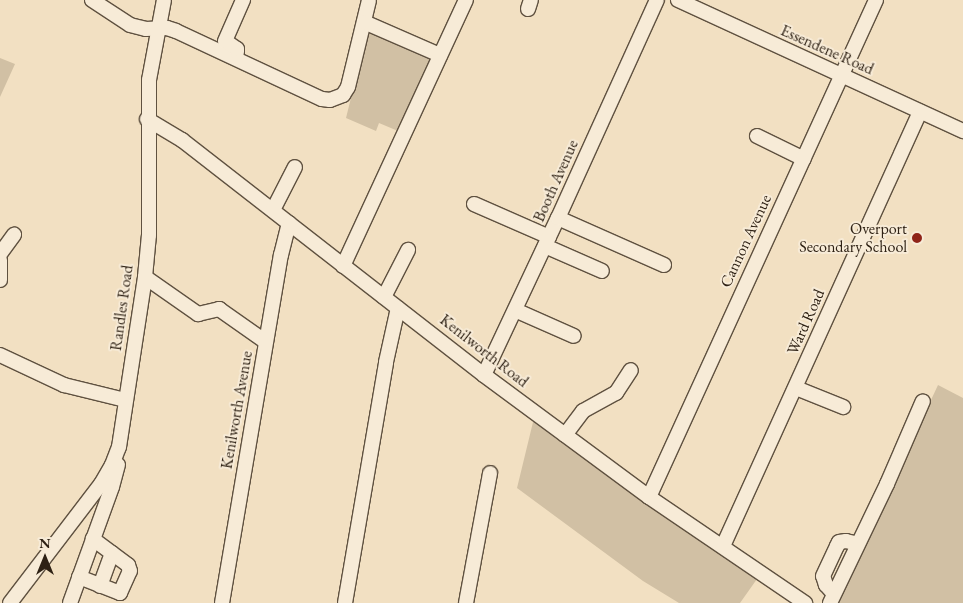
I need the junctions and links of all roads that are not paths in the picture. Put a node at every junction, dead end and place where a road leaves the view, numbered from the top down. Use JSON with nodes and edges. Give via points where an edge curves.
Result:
{"nodes":[{"id":1,"x":92,"y":0,"type":"edge"},
{"id":2,"x":164,"y":0,"type":"edge"},
{"id":3,"x":243,"y":0,"type":"edge"},
{"id":4,"x":369,"y":0,"type":"edge"},
{"id":5,"x":466,"y":0,"type":"edge"},
{"id":6,"x":657,"y":0,"type":"edge"},
{"id":7,"x":678,"y":0,"type":"edge"},
{"id":8,"x":876,"y":0,"type":"edge"},
{"id":9,"x":364,"y":22,"type":"junction"},
{"id":10,"x":157,"y":29,"type":"junction"},
{"id":11,"x":440,"y":55,"type":"junction"},
{"id":12,"x":235,"y":58,"type":"junction"},
{"id":13,"x":843,"y":75,"type":"junction"},
{"id":14,"x":920,"y":112,"type":"junction"},
{"id":15,"x":147,"y":119,"type":"junction"},
{"id":16,"x":963,"y":131,"type":"edge"},
{"id":17,"x":757,"y":136,"type":"dead end"},
{"id":18,"x":804,"y":158,"type":"junction"},
{"id":19,"x":295,"y":167,"type":"dead end"},
{"id":20,"x":474,"y":204,"type":"dead end"},
{"id":21,"x":273,"y":210,"type":"junction"},
{"id":22,"x":558,"y":218,"type":"junction"},
{"id":23,"x":289,"y":223,"type":"junction"},
{"id":24,"x":14,"y":236,"type":"dead end"},
{"id":25,"x":547,"y":242,"type":"junction"},
{"id":26,"x":408,"y":250,"type":"dead end"},
{"id":27,"x":0,"y":254,"type":"edge"},
{"id":28,"x":0,"y":260,"type":"edge"},
{"id":29,"x":664,"y":265,"type":"dead end"},
{"id":30,"x":343,"y":266,"type":"junction"},
{"id":31,"x":602,"y":271,"type":"dead end"},
{"id":32,"x":145,"y":278,"type":"junction"},
{"id":33,"x":0,"y":280,"type":"edge"},
{"id":34,"x":384,"y":297,"type":"junction"},
{"id":35,"x":398,"y":308,"type":"junction"},
{"id":36,"x":515,"y":310,"type":"junction"},
{"id":37,"x":574,"y":336,"type":"dead end"},
{"id":38,"x":266,"y":342,"type":"junction"},
{"id":39,"x":0,"y":355,"type":"edge"},
{"id":40,"x":632,"y":370,"type":"dead end"},
{"id":41,"x":484,"y":375,"type":"junction"},
{"id":42,"x":796,"y":388,"type":"junction"},
{"id":43,"x":125,"y":400,"type":"junction"},
{"id":44,"x":923,"y":401,"type":"dead end"},
{"id":45,"x":843,"y":407,"type":"dead end"},
{"id":46,"x":565,"y":435,"type":"junction"},
{"id":47,"x":119,"y":446,"type":"junction"},
{"id":48,"x":490,"y":473,"type":"dead end"},
{"id":49,"x":649,"y":497,"type":"junction"},
{"id":50,"x":85,"y":504,"type":"junction"},
{"id":51,"x":98,"y":524,"type":"junction"},
{"id":52,"x":92,"y":539,"type":"junction"},
{"id":53,"x":723,"y":546,"type":"junction"},
{"id":54,"x":112,"y":554,"type":"junction"},
{"id":55,"x":79,"y":577,"type":"junction"},
{"id":56,"x":100,"y":586,"type":"junction"},
{"id":57,"x":0,"y":598,"type":"edge"},
{"id":58,"x":832,"y":598,"type":"edge"},
{"id":59,"x":6,"y":603,"type":"edge"},
{"id":60,"x":10,"y":603,"type":"edge"},
{"id":61,"x":70,"y":603,"type":"edge"},
{"id":62,"x":222,"y":603,"type":"edge"},
{"id":63,"x":345,"y":603,"type":"edge"},
{"id":64,"x":466,"y":603,"type":"edge"},
{"id":65,"x":805,"y":603,"type":"edge"}],
"edges":[{"from":1,"to":10,"type":"street","via":[[130,25]]},
{"from":2,"to":10,"type":"street","name":"Randles Road"},
{"from":3,"to":12,"type":"street","via":[[225,41],[237,48]]},
{"from":4,"to":9,"type":"street"},
{"from":5,"to":11,"type":"street"},
{"from":6,"to":22,"type":"street","name":"Booth Avenue"},
{"from":7,"to":13,"type":"street","name":"Essendene Road"},
{"from":8,"to":13,"type":"street","name":"Cannon Avenue"},
{"from":9,"to":11,"type":"street"},
{"from":9,"to":12,"type":"street","via":[[348,87],[337,98],[322,99]]},
{"from":10,"to":12,"type":"street","via":[[176,31]]},
{"from":10,"to":15,"type":"street","name":"Randles Road"},
{"from":11,"to":30,"type":"street","via":[[407,140]]},
{"from":13,"to":14,"type":"street","name":"Essendene Road"},
{"from":13,"to":18,"type":"street","name":"Cannon Avenue"},
{"from":14,"to":16,"type":"street","name":"Essendene Road"},
{"from":14,"to":42,"type":"street","name":"Ward Road","via":[[891,186]]},
{"from":15,"to":21,"type":"street","name":"Kenilworth Road","via":[[182,140]]},
{"from":15,"to":32,"type":"street","name":"Randles Road","via":[[149,234]]},
{"from":17,"to":18,"type":"street"},
{"from":18,"to":49,"type":"street","name":"Cannon Avenue"},
{"from":19,"to":21,"type":"street"},
{"from":20,"to":25,"type":"street"},
{"from":21,"to":23,"type":"street","name":"Kenilworth Road"},
{"from":22,"to":25,"type":"street","name":"Booth Avenue"},
{"from":22,"to":29,"type":"street"},
{"from":23,"to":30,"type":"street","name":"Kenilworth Road"},
{"from":23,"to":38,"type":"street","name":"Kenilworth Avenue"},
{"from":24,"to":27,"type":"street"},
{"from":25,"to":31,"type":"street"},
{"from":25,"to":36,"type":"street","name":"Booth Avenue"},
{"from":26,"to":34,"type":"street"},
{"from":28,"to":33,"type":"street"},
{"from":30,"to":34,"type":"street","name":"Kenilworth Road"},
{"from":32,"to":38,"type":"street","via":[[198,314],[219,309]]},
{"from":32,"to":43,"type":"street","name":"Randles Road"},
{"from":34,"to":35,"type":"street","name":"Kenilworth Road"},
{"from":35,"to":41,"type":"street","name":"Kenilworth Road"},
{"from":35,"to":63,"type":"street"},
{"from":36,"to":37,"type":"street"},
{"from":36,"to":41,"type":"street","name":"Booth Avenue"},
{"from":38,"to":62,"type":"street","name":"Kenilworth Avenue"},
{"from":39,"to":43,"type":"street","via":[[64,385]]},
{"from":40,"to":46,"type":"street","via":[[616,393],[583,411]]},
{"from":41,"to":46,"type":"street","name":"Kenilworth Road"},
{"from":42,"to":45,"type":"street"},
{"from":42,"to":53,"type":"street","name":"Ward Road"},
{"from":43,"to":47,"type":"street","name":"Randles Road"},
{"from":44,"to":58,"type":"street"},
{"from":46,"to":49,"type":"street","name":"Kenilworth Road"},
{"from":47,"to":50,"type":"street","name":"Randles Road","via":[[107,475]]},
{"from":47,"to":51,"type":"street","via":[[115,477]]},
{"from":48,"to":64,"type":"street"},
{"from":49,"to":53,"type":"street","name":"Kenilworth Road"},
{"from":50,"to":51,"type":"street","via":[[95,514]]},
{"from":50,"to":60,"type":"street","name":"Randles Road"},
{"from":51,"to":52,"type":"street"},
{"from":52,"to":54,"type":"street"},
{"from":52,"to":55,"type":"street"},
{"from":53,"to":65,"type":"street","name":"Kenilworth Road"},
{"from":54,"to":56,"type":"street"},
{"from":54,"to":56,"type":"street","via":[[128,565],[130,571],[120,592]]},
{"from":55,"to":56,"type":"street"},
{"from":55,"to":61,"type":"street"},
{"from":57,"to":59,"type":"street"}]}
